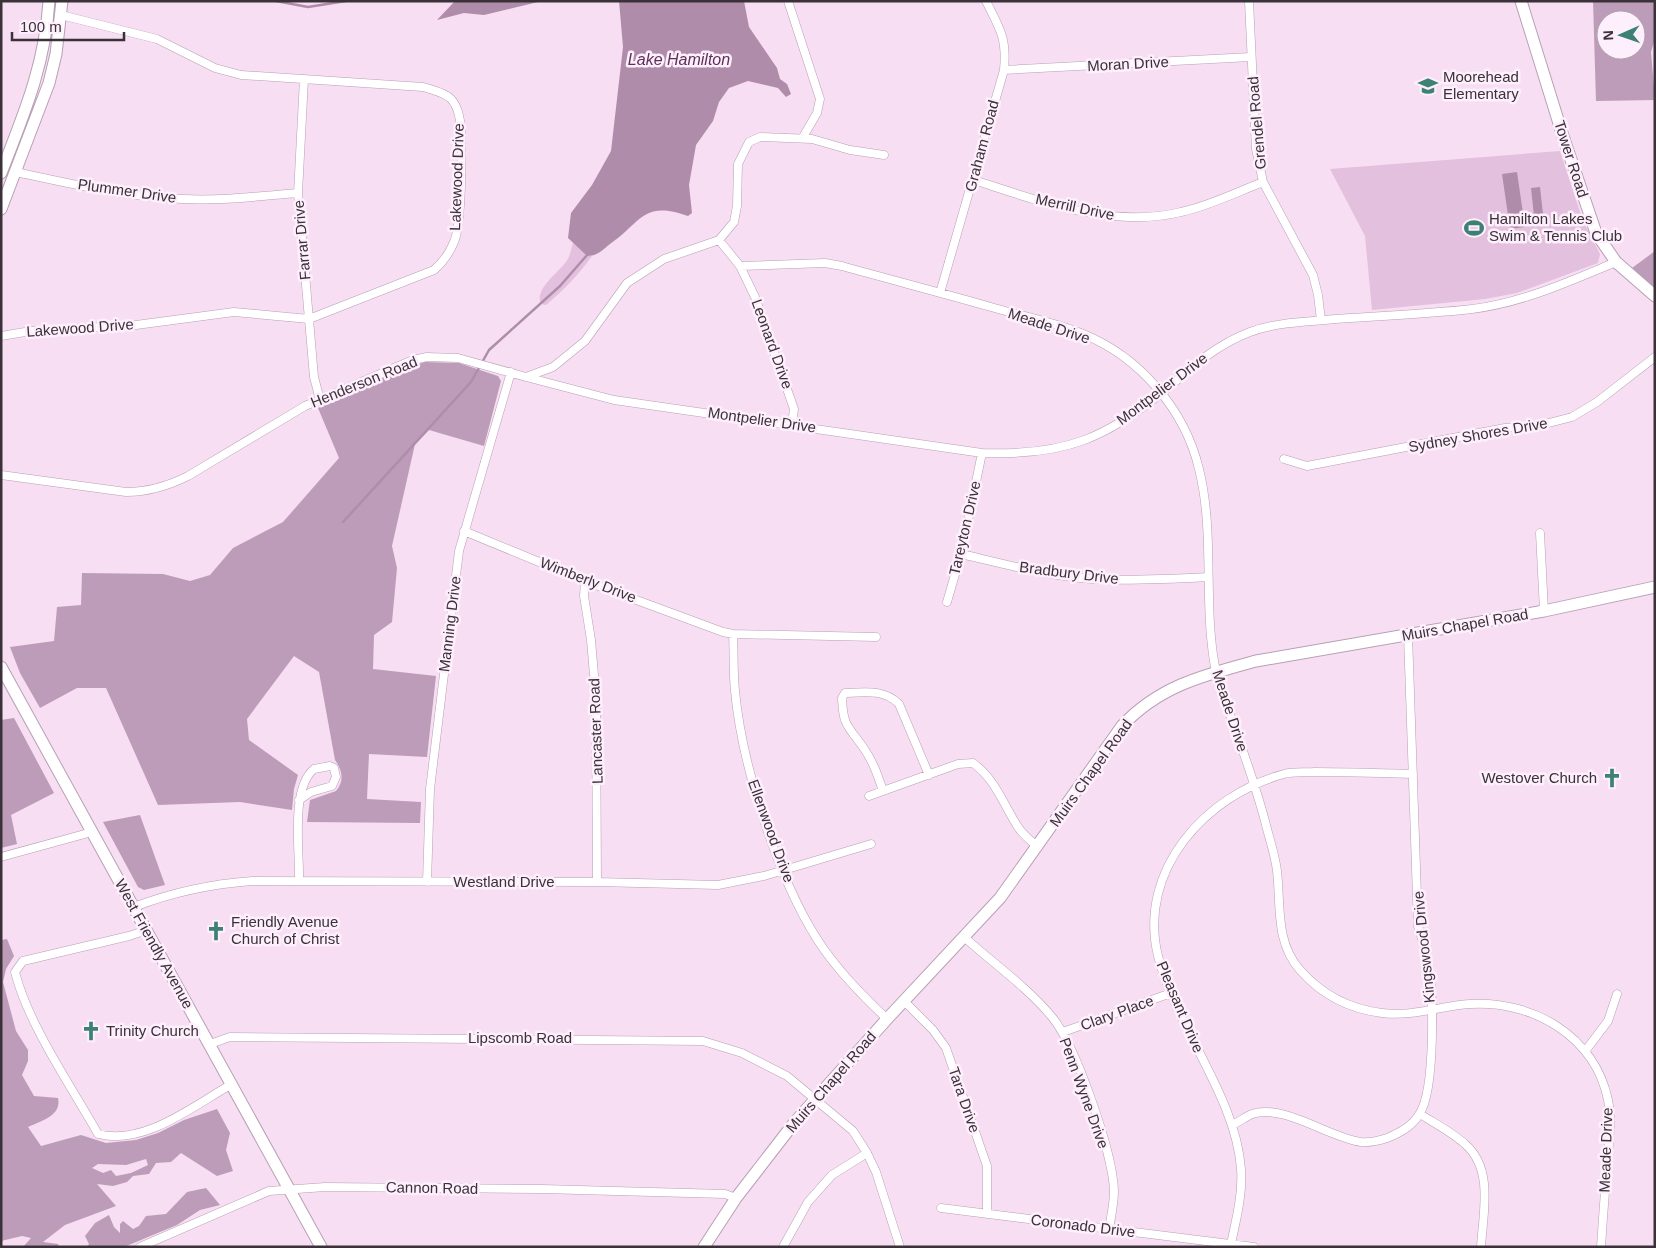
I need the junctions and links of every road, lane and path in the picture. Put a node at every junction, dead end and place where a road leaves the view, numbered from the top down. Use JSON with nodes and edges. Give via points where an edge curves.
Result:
{"nodes":[{"id":1,"x":49,"y":1,"type":"edge"},
{"id":2,"x":62,"y":1,"type":"edge"},
{"id":3,"x":788,"y":1,"type":"edge"},
{"id":4,"x":986,"y":1,"type":"edge"},
{"id":5,"x":1249,"y":1,"type":"edge"},
{"id":6,"x":1521,"y":1,"type":"edge"},
{"id":7,"x":61,"y":15,"type":"junction"},
{"id":8,"x":1251,"y":57,"type":"junction"},
{"id":9,"x":1004,"y":70,"type":"junction"},
{"id":10,"x":304,"y":79,"type":"junction"},
{"id":11,"x":803,"y":137,"type":"junction"},
{"id":12,"x":884,"y":156,"type":"dead end"},
{"id":13,"x":2,"y":170,"type":"edge"},
{"id":14,"x":16,"y":172,"type":"junction"},
{"id":15,"x":974,"y":180,"type":"junction"},
{"id":16,"x":1263,"y":182,"type":"junction"},
{"id":17,"x":298,"y":193,"type":"junction"},
{"id":18,"x":1,"y":209,"type":"edge"},
{"id":19,"x":720,"y":240,"type":"junction"},
{"id":20,"x":1616,"y":262,"type":"junction"},
{"id":21,"x":740,"y":266,"type":"junction"},
{"id":22,"x":940,"y":293,"type":"junction"},
{"id":23,"x":1655,"y":296,"type":"edge"},
{"id":24,"x":308,"y":319,"type":"junction"},
{"id":25,"x":1321,"y":320,"type":"junction"},
{"id":26,"x":1,"y":336,"type":"edge"},
{"id":27,"x":1655,"y":357,"type":"edge"},
{"id":28,"x":511,"y":372,"type":"junction"},
{"id":29,"x":526,"y":377,"type":"junction"},
{"id":30,"x":1162,"y":392,"type":"junction"},
{"id":31,"x":320,"y":400,"type":"junction"},
{"id":32,"x":792,"y":424,"type":"junction"},
{"id":33,"x":982,"y":453,"type":"junction"},
{"id":34,"x":1284,"y":459,"type":"dead end"},
{"id":35,"x":1,"y":475,"type":"edge"},
{"id":36,"x":464,"y":531,"type":"junction"},
{"id":37,"x":1540,"y":533,"type":"dead end"},
{"id":38,"x":961,"y":554,"type":"junction"},
{"id":39,"x":1208,"y":577,"type":"junction"},
{"id":40,"x":585,"y":581,"type":"junction"},
{"id":41,"x":1655,"y":587,"type":"edge"},
{"id":42,"x":947,"y":602,"type":"dead end"},
{"id":43,"x":1544,"y":611,"type":"junction"},
{"id":44,"x":733,"y":634,"type":"junction"},
{"id":45,"x":1408,"y":635,"type":"junction"},
{"id":46,"x":876,"y":637,"type":"dead end"},
{"id":47,"x":1,"y":667,"type":"edge"},
{"id":48,"x":1216,"y":672,"type":"junction"},
{"id":49,"x":1413,"y":774,"type":"junction"},
{"id":50,"x":929,"y":775,"type":"junction"},
{"id":51,"x":1255,"y":784,"type":"junction"},
{"id":52,"x":882,"y":792,"type":"junction"},
{"id":53,"x":869,"y":796,"type":"dead end"},
{"id":54,"x":299,"y":800,"type":"junction"},
{"id":55,"x":92,"y":832,"type":"junction"},
{"id":56,"x":871,"y":844,"type":"dead end"},
{"id":57,"x":1038,"y":847,"type":"junction"},
{"id":58,"x":1,"y":857,"type":"edge"},
{"id":59,"x":784,"y":870,"type":"junction"},
{"id":60,"x":299,"y":881,"type":"junction"},
{"id":61,"x":427,"y":882,"type":"junction"},
{"id":62,"x":597,"y":882,"type":"junction"},
{"id":63,"x":134,"y":907,"type":"junction"},
{"id":64,"x":147,"y":930,"type":"junction"},
{"id":65,"x":964,"y":937,"type":"junction"},
{"id":66,"x":1171,"y":993,"type":"junction"},
{"id":67,"x":1617,"y":994,"type":"dead end"},
{"id":68,"x":904,"y":1001,"type":"junction"},
{"id":69,"x":1431,"y":1011,"type":"junction"},
{"id":70,"x":887,"y":1019,"type":"junction"},
{"id":71,"x":1063,"y":1032,"type":"junction"},
{"id":72,"x":210,"y":1044,"type":"junction"},
{"id":73,"x":1586,"y":1050,"type":"junction"},
{"id":74,"x":232,"y":1084,"type":"junction"},
{"id":75,"x":815,"y":1099,"type":"junction"},
{"id":76,"x":1420,"y":1114,"type":"junction"},
{"id":77,"x":1232,"y":1125,"type":"junction"},
{"id":78,"x":867,"y":1153,"type":"junction"},
{"id":79,"x":290,"y":1190,"type":"junction"},
{"id":80,"x":736,"y":1198,"type":"junction"},
{"id":81,"x":941,"y":1208,"type":"dead end"},
{"id":82,"x":987,"y":1214,"type":"junction"},
{"id":83,"x":1109,"y":1229,"type":"junction"},
{"id":84,"x":1231,"y":1244,"type":"junction"},
{"id":85,"x":140,"y":1247,"type":"edge"},
{"id":86,"x":321,"y":1247,"type":"edge"},
{"id":87,"x":704,"y":1247,"type":"edge"},
{"id":88,"x":783,"y":1247,"type":"edge"},
{"id":89,"x":900,"y":1247,"type":"edge"},
{"id":90,"x":1254,"y":1247,"type":"edge"},
{"id":91,"x":1481,"y":1247,"type":"edge"},
{"id":92,"x":1601,"y":1247,"type":"edge"}],
"edges":[{"from":1,"to":13,"type":"main road","via":[[43,52],[31,99]]},
{"from":2,"to":7,"type":"main road"},
{"from":3,"to":11,"type":"street","via":[[820,99],[817,113]]},
{"from":4,"to":9,"type":"street","name":"Graham Road","via":[[1006,48]]},
{"from":5,"to":8,"type":"street","name":"Grendel Road"},
{"from":6,"to":20,"type":"main road","name":"Tower Road","via":[[1596,233]]},
{"from":7,"to":10,"type":"street","name":"Lakewood Drive","via":[[157,39],[227,72]]},
{"from":7,"to":14,"type":"main road","via":[[49,83]]},
{"from":8,"to":9,"type":"street","name":"Moran Drive"},
{"from":8,"to":16,"type":"street","name":"Grendel Road","via":[[1256,149]]},
{"from":9,"to":15,"type":"street","name":"Graham Road"},
{"from":10,"to":17,"type":"street","name":"Farrar Drive"},
{"from":10,"to":24,"type":"street","name":"Lakewood Drive","via":[[423,87],[451,99],[459,114],[462,130],[458,226],[454,242],[440,265],[418,277]]},
{"from":11,"to":12,"type":"street"},
{"from":11,"to":19,"type":"street","via":[[760,136],[749,142],[738,164],[734,222]]},
{"from":14,"to":17,"type":"street","name":"Plummer Drive","via":[[134,195],[184,200]]},
{"from":14,"to":18,"type":"main road"},
{"from":15,"to":16,"type":"street","name":"Merrill Drive","via":[[1076,210],[1131,217],[1182,212]]},
{"from":15,"to":22,"type":"street","name":"Graham Road"},
{"from":16,"to":25,"type":"street","name":"Grendel Road","via":[[1313,275]]},
{"from":17,"to":24,"type":"street","name":"Farrar Drive"},
{"from":19,"to":21,"type":"street"},
{"from":19,"to":29,"type":"street","via":[[664,259],[644,270],[627,283],[585,341],[553,367]]},
{"from":20,"to":23,"type":"main road","name":"Tower Road"},
{"from":20,"to":25,"type":"street","name":"Montpelier Drive","via":[[1529,296],[1473,308]]},
{"from":21,"to":22,"type":"street","name":"Meade Drive","via":[[825,263]]},
{"from":21,"to":32,"type":"street","name":"Leonard Drive","via":[[755,297],[789,392],[794,408]]},
{"from":22,"to":30,"type":"street","name":"Meade Drive","via":[[1084,334],[1121,354]]},
{"from":24,"to":26,"type":"street","name":"Lakewood Drive","via":[[234,312],[136,325],[31,331]]},
{"from":24,"to":31,"type":"street","name":"Farrar Drive","via":[[314,377]]},
{"from":25,"to":30,"type":"street","name":"Montpelier Drive","via":[[1273,326],[1229,341],[1209,353]]},
{"from":27,"to":34,"type":"street","name":"Sydney Shores Drive","via":[[1572,417],[1307,466]]},
{"from":28,"to":29,"type":"street","name":"Henderson Road"},
{"from":28,"to":31,"type":"street","name":"Henderson Road","via":[[458,358],[427,357],[391,368]]},
{"from":28,"to":36,"type":"street","name":"Manning Drive"},
{"from":29,"to":32,"type":"street","name":"Montpelier Drive","via":[[614,400]]},
{"from":30,"to":33,"type":"street","name":"Montpelier Drive","via":[[1128,419],[1088,439],[1029,454]]},
{"from":30,"to":39,"type":"street","name":"Meade Drive","via":[[1185,430],[1200,470]]},
{"from":31,"to":35,"type":"street","name":"Henderson Road","via":[[188,476],[156,489],[126,492]]},
{"from":32,"to":33,"type":"street","name":"Montpelier Drive"},
{"from":33,"to":38,"type":"street","name":"Tareyton Drive"},
{"from":36,"to":40,"type":"street","name":"Wimberly Drive"},
{"from":36,"to":61,"type":"street","name":"Manning Drive","via":[[430,789]]},
{"from":37,"to":43,"type":"street"},
{"from":38,"to":39,"type":"street","name":"Bradbury Drive","via":[[1021,569],[1092,579]]},
{"from":38,"to":42,"type":"street","name":"Tareyton Drive"},
{"from":39,"to":48,"type":"street","name":"Meade Drive"},
{"from":40,"to":44,"type":"street","name":"Wimberly Drive"},
{"from":40,"to":62,"type":"street","name":"Lancaster Road","via":[[596,698]]},
{"from":41,"to":43,"type":"main road","name":"Muirs Chapel Road"},
{"from":43,"to":45,"type":"main road","name":"Muirs Chapel Road"},
{"from":44,"to":46,"type":"street"},
{"from":44,"to":59,"type":"street","name":"Ellenwood Drive","via":[[735,690],[749,771]]},
{"from":45,"to":48,"type":"main road","name":"Muirs Chapel Road"},
{"from":45,"to":49,"type":"street","name":"Kingswood Drive"},
{"from":47,"to":55,"type":"main road","name":"West Friendly Avenue"},
{"from":48,"to":51,"type":"street","name":"Meade Drive"},
{"from":48,"to":57,"type":"main road","name":"Muirs Chapel Road","via":[[1158,696],[1131,716]]},
{"from":49,"to":51,"type":"street","name":"Pleasant Drive","via":[[1286,773]]},
{"from":49,"to":69,"type":"street","name":"Kingswood Drive","via":[[1418,926],[1429,964]]},
{"from":50,"to":52,"type":"street"},
{"from":50,"to":52,"type":"street","via":[[900,704],[892,696],[882,692],[845,693],[842,698],[845,724],[875,768]]},
{"from":50,"to":57,"type":"street","via":[[958,764],[973,763],[986,773],[1020,830]]},
{"from":51,"to":66,"type":"street","name":"Pleasant Drive","via":[[1224,801],[1189,831],[1167,867],[1160,888],[1155,933],[1158,954]]},
{"from":51,"to":69,"type":"street","name":"Meade Drive","via":[[1277,870],[1280,930],[1295,965],[1320,990],[1350,1006],[1386,1014]]},
{"from":52,"to":53,"type":"street"},
{"from":54,"to":54,"type":"street","via":[[302,784],[310,773],[320,767],[334,768],[336,777],[332,786],[311,792]]},
{"from":54,"to":60,"type":"street"},
{"from":55,"to":58,"type":"street"},
{"from":55,"to":63,"type":"main road","name":"West Friendly Avenue"},
{"from":56,"to":59,"type":"street","name":"Westland Drive"},
{"from":57,"to":65,"type":"main road","name":"Muirs Chapel Road","via":[[1000,898]]},
{"from":59,"to":62,"type":"street","name":"Westland Drive","via":[[718,885]]},
{"from":59,"to":70,"type":"street","name":"Ellenwood Drive","via":[[817,939],[852,984]]},
{"from":60,"to":61,"type":"street","name":"Westland Drive"},
{"from":60,"to":63,"type":"street","name":"Westland Drive","via":[[203,886],[167,894]]},
{"from":61,"to":62,"type":"street","name":"Westland Drive"},
{"from":63,"to":64,"type":"main road","name":"West Friendly Avenue"},
{"from":64,"to":72,"type":"main road","name":"West Friendly Avenue"},
{"from":64,"to":74,"type":"street","via":[[23,960],[16,972],[18,985],[65,1078],[98,1134],[110,1137],[137,1135],[154,1128]]},
{"from":65,"to":68,"type":"main road","name":"Muirs Chapel Road"},
{"from":65,"to":71,"type":"street","name":"Penn Wyne Drive","via":[[1039,1003]]},
{"from":66,"to":71,"type":"street","name":"Clary Place"},
{"from":66,"to":77,"type":"street","name":"Pleasant Drive"},
{"from":67,"to":73,"type":"street","via":[[1608,1021]]},
{"from":68,"to":70,"type":"main road","name":"Muirs Chapel Road"},
{"from":68,"to":82,"type":"street","name":"Tara Drive","via":[[934,1030],[949,1057],[987,1166]]},
{"from":69,"to":73,"type":"street","name":"Meade Drive","via":[[1469,1004],[1503,1005],[1553,1022]]},
{"from":69,"to":76,"type":"street","name":"Kingswood Drive","via":[[1429,1086]]},
{"from":70,"to":75,"type":"main road","name":"Muirs Chapel Road"},
{"from":71,"to":83,"type":"street","name":"Penn Wyne Drive","via":[[1085,1084],[1110,1168],[1114,1191]]},
{"from":72,"to":74,"type":"main road","name":"West Friendly Avenue"},
{"from":72,"to":75,"type":"street","name":"Lipscomb Road","via":[[230,1037],[703,1041],[742,1053],[774,1068]]},
{"from":73,"to":92,"type":"street","name":"Meade Drive","via":[[1603,1081],[1609,1102]]},
{"from":74,"to":79,"type":"main road","name":"West Friendly Avenue"},
{"from":75,"to":78,"type":"street","name":"Lipscomb Road","via":[[853,1131]]},
{"from":75,"to":80,"type":"main road","name":"Muirs Chapel Road"},
{"from":76,"to":77,"type":"street","via":[[1408,1127],[1373,1143],[1342,1138],[1267,1112],[1253,1114]]},
{"from":76,"to":91,"type":"street","via":[[1466,1144],[1480,1162],[1486,1187]]},
{"from":77,"to":84,"type":"street","name":"Pleasant Drive","via":[[1241,1170],[1238,1213]]},
{"from":78,"to":88,"type":"street","via":[[832,1175],[808,1202]]},
{"from":78,"to":89,"type":"street","name":"Lipscomb Road"},
{"from":79,"to":80,"type":"street","name":"Cannon Road","via":[[325,1187],[542,1189],[725,1194]]},
{"from":79,"to":85,"type":"street","name":"Cannon Road","via":[[270,1191]]},
{"from":79,"to":86,"type":"main road","name":"West Friendly Avenue"},
{"from":80,"to":87,"type":"main road","name":"Muirs Chapel Road"},
{"from":81,"to":82,"type":"street","name":"Coronado Drive"},
{"from":82,"to":83,"type":"street","name":"Coronado Drive"},
{"from":83,"to":84,"type":"street","name":"Coronado Drive"},
{"from":84,"to":90,"type":"street","name":"Coronado Drive"}]}
